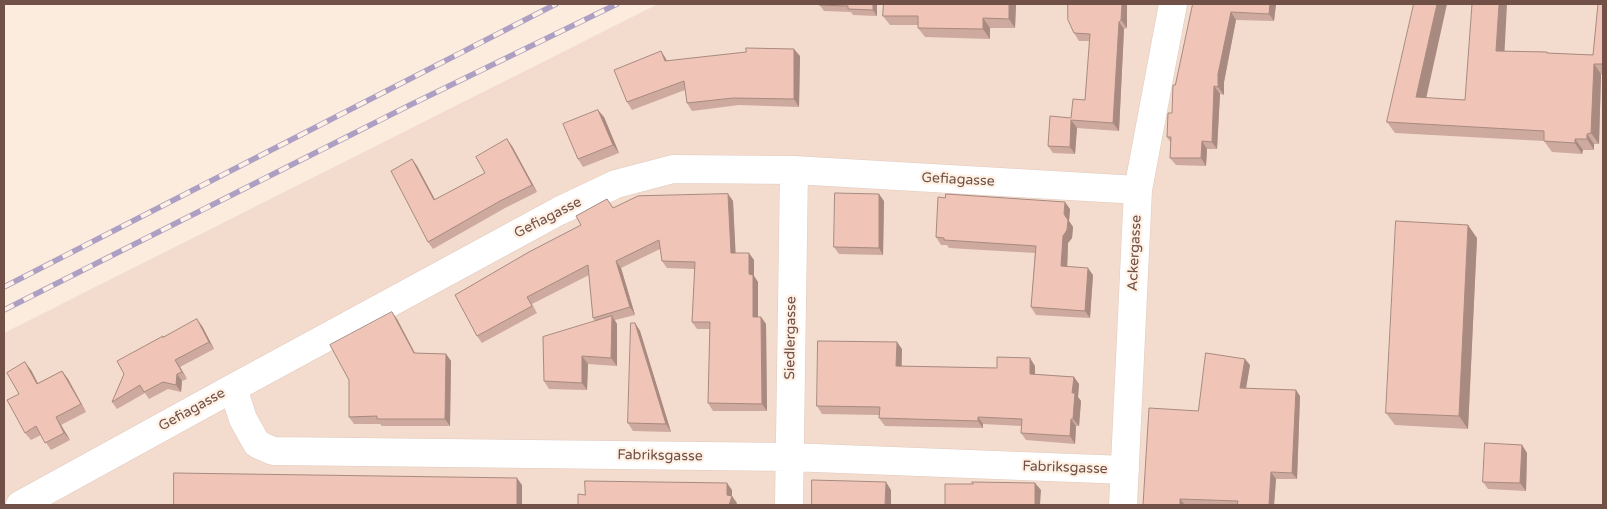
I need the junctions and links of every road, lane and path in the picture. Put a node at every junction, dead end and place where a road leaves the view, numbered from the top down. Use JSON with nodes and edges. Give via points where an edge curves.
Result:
{"nodes":[{"id":1,"x":1173,"y":4,"type":"edge"},
{"id":2,"x":794,"y":170,"type":"junction"},
{"id":3,"x":1138,"y":190,"type":"junction"},
{"id":4,"x":232,"y":388,"type":"junction"},
{"id":5,"x":790,"y":457,"type":"junction"},
{"id":6,"x":1126,"y":470,"type":"junction"},
{"id":7,"x":20,"y":505,"type":"edge"},
{"id":8,"x":789,"y":505,"type":"edge"},
{"id":9,"x":1124,"y":505,"type":"edge"}],
"edges":[{"from":1,"to":3,"type":"street","name":"Ackergasse"},
{"from":2,"to":3,"type":"street","name":"Gefiagasse"},
{"from":2,"to":4,"type":"street","name":"Gefiagasse","via":[[673,169],[616,184],[559,211]]},
{"from":2,"to":5,"type":"street","name":"Siedlergasse"},
{"from":3,"to":6,"type":"street","name":"Ackergasse"},
{"from":4,"to":5,"type":"street","name":"Fabriksgasse","via":[[243,419],[257,444],[273,451]]},
{"from":4,"to":7,"type":"street","name":"Gefiagasse"},
{"from":5,"to":6,"type":"street","name":"Fabriksgasse"},
{"from":5,"to":8,"type":"street","name":"Siedlergasse"},
{"from":6,"to":9,"type":"street","name":"Ackergasse"}]}
